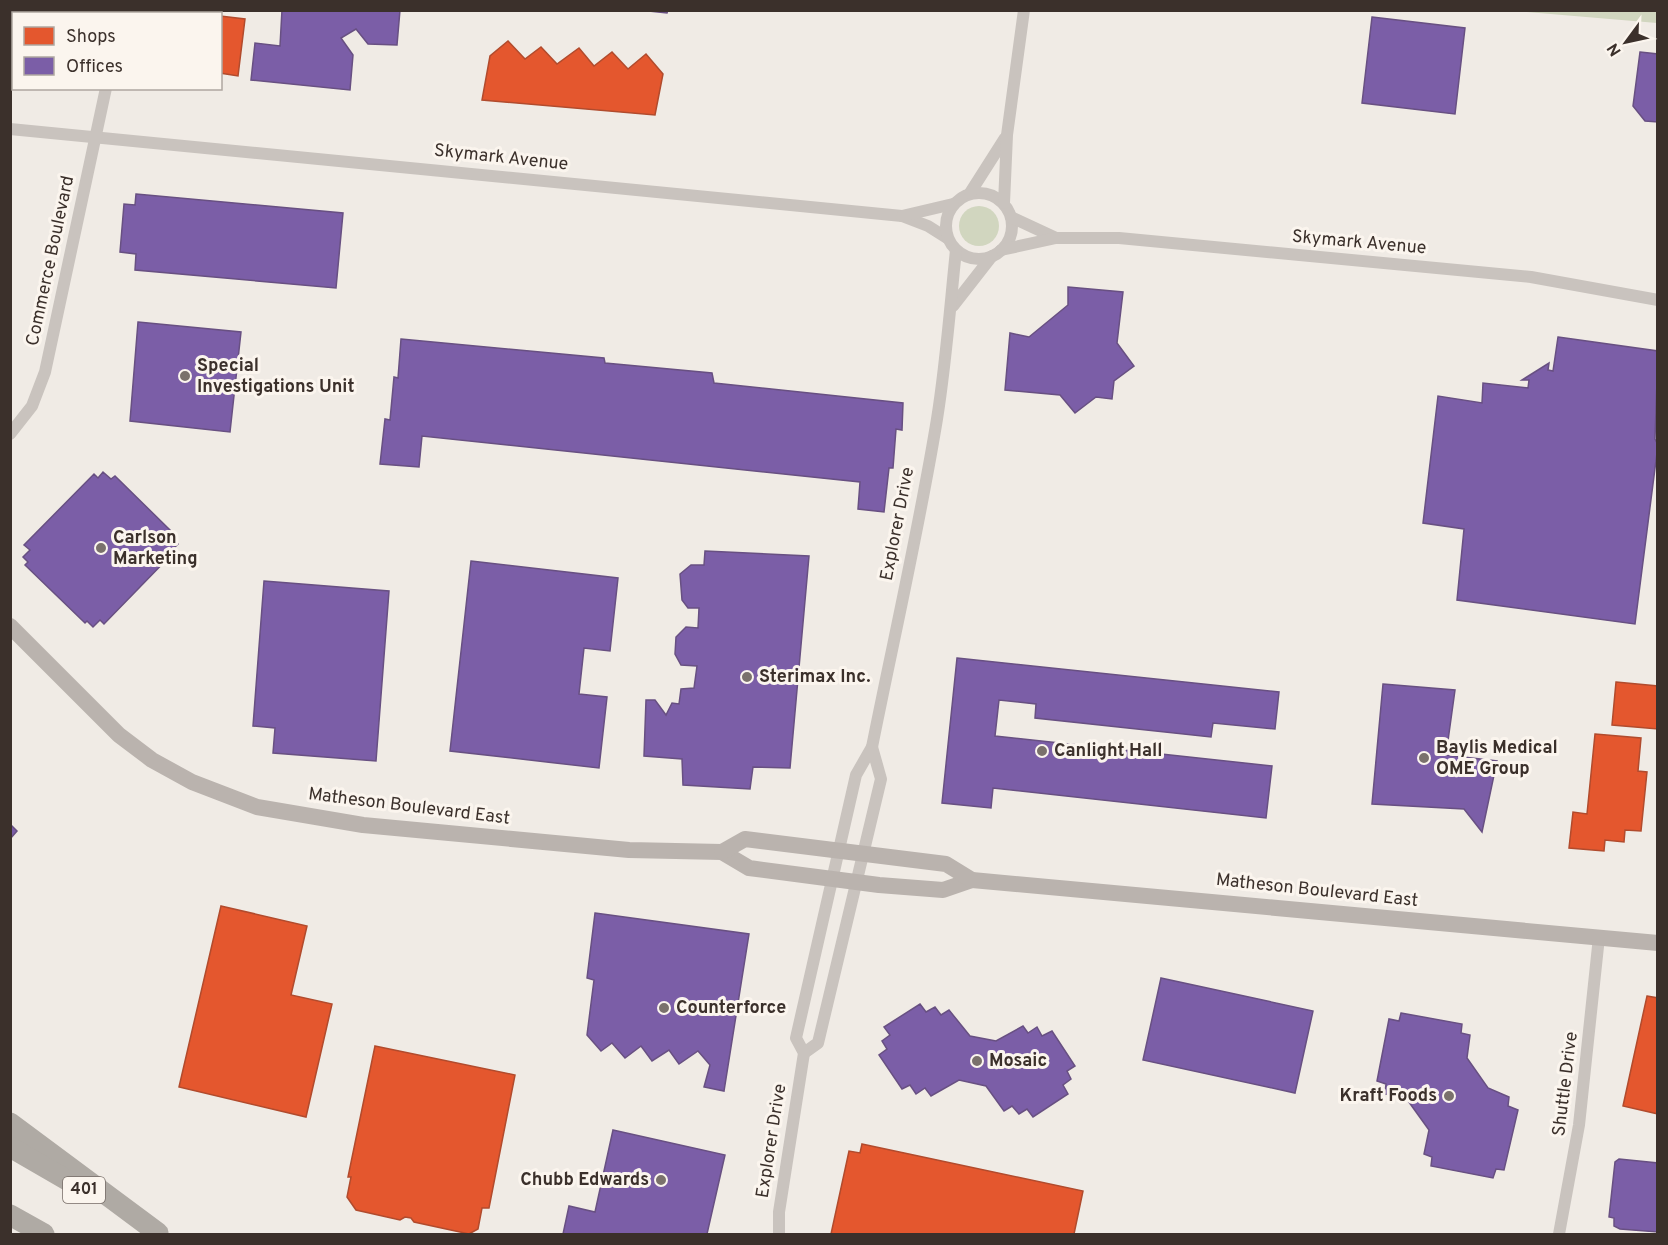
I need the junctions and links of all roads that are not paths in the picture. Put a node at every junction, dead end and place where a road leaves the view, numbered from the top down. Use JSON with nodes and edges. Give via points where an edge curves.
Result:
{"nodes":[{"id":1,"x":1024,"y":10,"type":"edge"},
{"id":2,"x":106,"y":90,"type":"edge"},
{"id":3,"x":10,"y":129,"type":"edge"},
{"id":4,"x":1007,"y":135,"type":"junction"},
{"id":5,"x":95,"y":138,"type":"junction"},
{"id":6,"x":970,"y":193,"type":"junction"},
{"id":7,"x":1004,"y":203,"type":"junction"},
{"id":8,"x":953,"y":204,"type":"junction"},
{"id":9,"x":902,"y":216,"type":"junction"},
{"id":10,"x":1011,"y":217,"type":"junction"},
{"id":11,"x":947,"y":238,"type":"junction"},
{"id":12,"x":1056,"y":238,"type":"junction"},
{"id":13,"x":956,"y":250,"type":"junction"},
{"id":14,"x":997,"y":253,"type":"junction"},
{"id":15,"x":1658,"y":300,"type":"edge"},
{"id":16,"x":952,"y":307,"type":"junction"},
{"id":17,"x":10,"y":434,"type":"edge"},
{"id":18,"x":10,"y":626,"type":"edge"},
{"id":19,"x":872,"y":747,"type":"junction"},
{"id":20,"x":837,"y":851,"type":"junction"},
{"id":21,"x":723,"y":852,"type":"junction"},
{"id":22,"x":862,"y":855,"type":"junction"},
{"id":23,"x":832,"y":878,"type":"junction"},
{"id":24,"x":972,"y":879,"type":"junction"},
{"id":25,"x":857,"y":881,"type":"junction"},
{"id":26,"x":1599,"y":937,"type":"junction"},
{"id":27,"x":1658,"y":942,"type":"edge"},
{"id":28,"x":804,"y":1053,"type":"junction"},
{"id":29,"x":10,"y":1124,"type":"edge"},
{"id":30,"x":10,"y":1147,"type":"edge"},
{"id":31,"x":10,"y":1215,"type":"edge"},
{"id":32,"x":44,"y":1234,"type":"edge"},
{"id":33,"x":159,"y":1234,"type":"edge"},
{"id":34,"x":779,"y":1234,"type":"edge"},
{"id":35,"x":1558,"y":1234,"type":"edge"}],
"edges":[{"from":1,"to":4,"type":"street"},
{"from":2,"to":5,"type":"street","name":"Commerce Boulevard"},
{"from":3,"to":5,"type":"street","name":"Skymark Avenue"},
{"from":4,"to":6,"type":"street"},
{"from":4,"to":7,"type":"street"},
{"from":5,"to":9,"type":"street","name":"Skymark Avenue"},
{"from":5,"to":17,"type":"street","name":"Commerce Boulevard","via":[[45,372],[32,406]]},
{"from":6,"to":7,"type":"street","via":[[987,193]]},
{"from":6,"to":8,"type":"street"},
{"from":7,"to":10,"type":"street"},
{"from":8,"to":9,"type":"street","name":"Skymark Avenue"},
{"from":8,"to":11,"type":"street","via":[[946,219]]},
{"from":9,"to":11,"type":"street","name":"Skymark Avenue"},
{"from":10,"to":12,"type":"street","name":"Skymark Avenue"},
{"from":10,"to":14,"type":"street","via":[[1011,235]]},
{"from":11,"to":13,"type":"street"},
{"from":12,"to":14,"type":"street","name":"Skymark Avenue"},
{"from":12,"to":15,"type":"street","name":"Skymark Avenue","via":[[1119,238],[1519,276]]},
{"from":13,"to":14,"type":"street","via":[[975,259]]},
{"from":13,"to":16,"type":"street","name":"Explorer Drive"},
{"from":14,"to":16,"type":"street","name":"Explorer Drive"},
{"from":16,"to":19,"type":"street","name":"Explorer Drive","via":[[921,506]]},
{"from":18,"to":21,"type":"street","name":"Matheson Boulevard East","via":[[119,735],[152,760],[192,782],[257,807],[363,825],[483,837],[629,850]]},
{"from":19,"to":20,"type":"street","name":"Explorer Drive","via":[[856,775]]},
{"from":19,"to":22,"type":"street","name":"Explorer Drive","via":[[881,778]]},
{"from":20,"to":21,"type":"street","name":"Matheson Boulevard East","via":[[745,839]]},
{"from":20,"to":22,"type":"street","name":"Matheson Boulevard East"},
{"from":20,"to":23,"type":"street","name":"Explorer Drive"},
{"from":21,"to":23,"type":"street","name":"Matheson Boulevard East","via":[[749,868]]},
{"from":22,"to":24,"type":"street","name":"Matheson Boulevard East","via":[[946,864]]},
{"from":22,"to":25,"type":"street","name":"Explorer Drive"},
{"from":23,"to":25,"type":"street","name":"Matheson Boulevard East"},
{"from":23,"to":28,"type":"street","name":"Explorer Drive","via":[[796,1038]]},
{"from":24,"to":25,"type":"street","name":"Matheson Boulevard East","via":[[943,890]]},
{"from":24,"to":26,"type":"street","name":"Matheson Boulevard East"},
{"from":25,"to":28,"type":"street","name":"Explorer Drive","via":[[818,1043]]},
{"from":26,"to":27,"type":"street","name":"Matheson Boulevard East"},
{"from":26,"to":35,"type":"street","name":"Shuttle Drive","via":[[1579,1125]]},
{"from":28,"to":34,"type":"street","name":"Explorer Drive","via":[[779,1212]]},
{"from":29,"to":33,"type":"highway"},
{"from":30,"to":33,"type":"highway","number":"401"},
{"from":31,"to":32,"type":"highway"}]}
